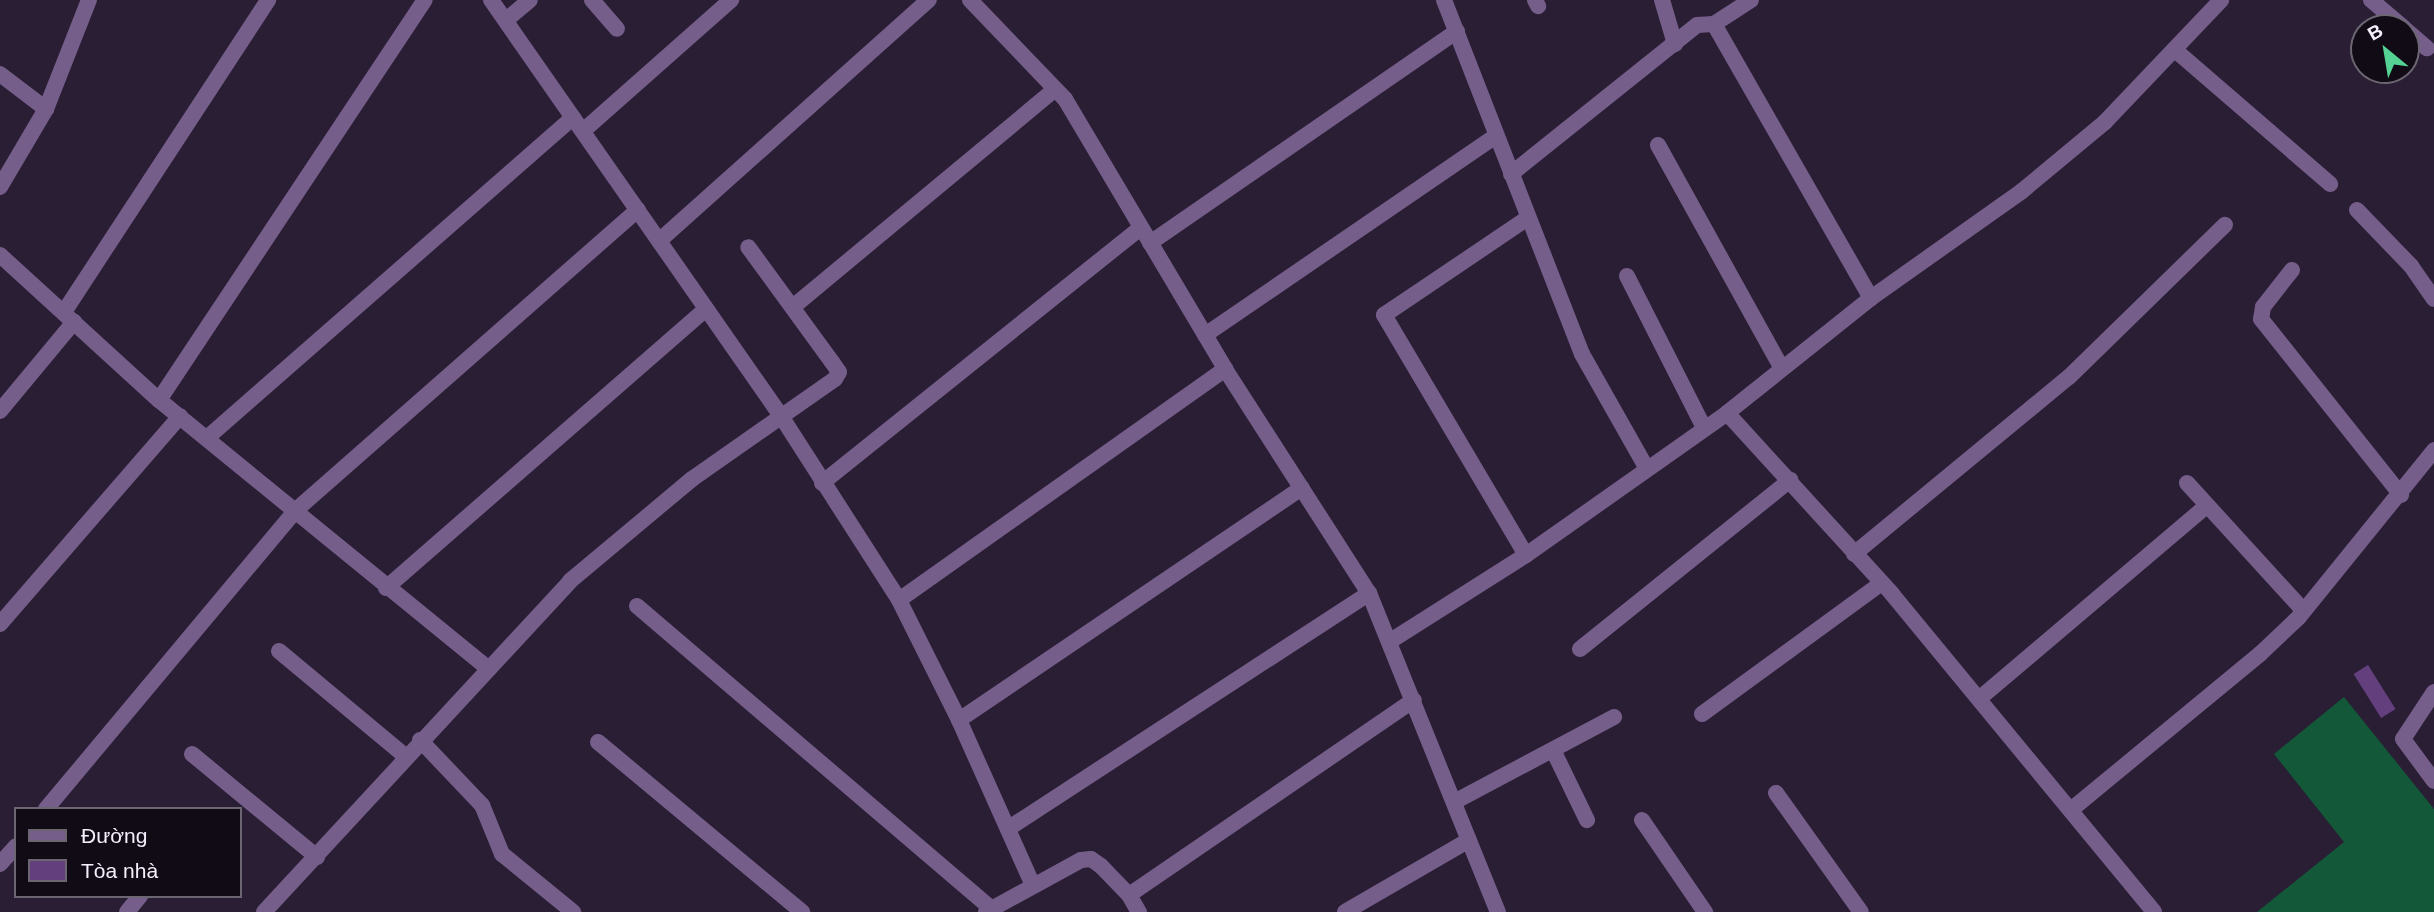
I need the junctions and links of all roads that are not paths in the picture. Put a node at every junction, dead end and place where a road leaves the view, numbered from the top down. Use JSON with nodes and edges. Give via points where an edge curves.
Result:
{"nodes":[{"id":1,"x":89,"y":0,"type":"edge"},
{"id":2,"x":268,"y":0,"type":"edge"},
{"id":3,"x":425,"y":0,"type":"edge"},
{"id":4,"x":491,"y":0,"type":"edge"},
{"id":5,"x":530,"y":0,"type":"edge"},
{"id":6,"x":592,"y":0,"type":"edge"},
{"id":7,"x":731,"y":0,"type":"edge"},
{"id":8,"x":929,"y":0,"type":"edge"},
{"id":9,"x":970,"y":0,"type":"edge"},
{"id":10,"x":1444,"y":0,"type":"edge"},
{"id":11,"x":1662,"y":0,"type":"edge"},
{"id":12,"x":1751,"y":0,"type":"edge"},
{"id":13,"x":2221,"y":0,"type":"edge"},
{"id":14,"x":2371,"y":0,"type":"edge"},
{"id":15,"x":2387,"y":14,"type":"edge"},
{"id":16,"x":506,"y":20,"type":"junction"},
{"id":17,"x":1714,"y":24,"type":"junction"},
{"id":18,"x":617,"y":29,"type":"dead end"},
{"id":19,"x":1457,"y":31,"type":"junction"},
{"id":20,"x":2420,"y":42,"type":"edge"},
{"id":21,"x":1675,"y":44,"type":"junction"},
{"id":22,"x":2427,"y":48,"type":"dead end"},
{"id":23,"x":2175,"y":50,"type":"junction"},
{"id":24,"x":0,"y":74,"type":"edge"},
{"id":25,"x":1055,"y":89,"type":"junction"},
{"id":26,"x":46,"y":109,"type":"junction"},
{"id":27,"x":578,"y":124,"type":"junction"},
{"id":28,"x":1496,"y":136,"type":"junction"},
{"id":29,"x":1658,"y":145,"type":"dead end"},
{"id":30,"x":1511,"y":174,"type":"junction"},
{"id":31,"x":2330,"y":184,"type":"dead end"},
{"id":32,"x":0,"y":187,"type":"edge"},
{"id":33,"x":2357,"y":209,"type":"dead end"},
{"id":34,"x":638,"y":210,"type":"junction"},
{"id":35,"x":1528,"y":218,"type":"junction"},
{"id":36,"x":2224,"y":225,"type":"dead end"},
{"id":37,"x":1140,"y":228,"type":"junction"},
{"id":38,"x":659,"y":241,"type":"junction"},
{"id":39,"x":1150,"y":243,"type":"junction"},
{"id":40,"x":748,"y":247,"type":"dead end"},
{"id":41,"x":0,"y":255,"type":"edge"},
{"id":42,"x":2292,"y":270,"type":"dead end"},
{"id":43,"x":1627,"y":276,"type":"dead end"},
{"id":44,"x":1871,"y":298,"type":"junction"},
{"id":45,"x":2434,"y":299,"type":"edge"},
{"id":46,"x":794,"y":306,"type":"junction"},
{"id":47,"x":705,"y":310,"type":"junction"},
{"id":48,"x":69,"y":317,"type":"junction"},
{"id":49,"x":1205,"y":335,"type":"junction"},
{"id":50,"x":1781,"y":367,"type":"junction"},
{"id":51,"x":1225,"y":369,"type":"junction"},
{"id":52,"x":159,"y":400,"type":"junction"},
{"id":53,"x":0,"y":411,"type":"edge"},
{"id":54,"x":1727,"y":413,"type":"junction"},
{"id":55,"x":180,"y":416,"type":"junction"},
{"id":56,"x":781,"y":416,"type":"junction"},
{"id":57,"x":1704,"y":428,"type":"junction"},
{"id":58,"x":208,"y":438,"type":"junction"},
{"id":59,"x":2434,"y":450,"type":"edge"},
{"id":60,"x":1647,"y":469,"type":"junction"},
{"id":61,"x":1790,"y":480,"type":"junction"},
{"id":62,"x":822,"y":483,"type":"junction"},
{"id":63,"x":2187,"y":483,"type":"dead end"},
{"id":64,"x":1302,"y":488,"type":"junction"},
{"id":65,"x":2401,"y":495,"type":"junction"},
{"id":66,"x":2206,"y":506,"type":"junction"},
{"id":67,"x":296,"y":509,"type":"junction"},
{"id":68,"x":1854,"y":554,"type":"junction"},
{"id":69,"x":1526,"y":555,"type":"junction"},
{"id":70,"x":1880,"y":583,"type":"junction"},
{"id":71,"x":386,"y":588,"type":"junction"},
{"id":72,"x":1369,"y":593,"type":"junction"},
{"id":73,"x":899,"y":600,"type":"junction"},
{"id":74,"x":637,"y":606,"type":"dead end"},
{"id":75,"x":2305,"y":611,"type":"junction"},
{"id":76,"x":0,"y":624,"type":"edge"},
{"id":77,"x":1392,"y":640,"type":"junction"},
{"id":78,"x":1580,"y":649,"type":"dead end"},
{"id":79,"x":279,"y":651,"type":"dead end"},
{"id":80,"x":486,"y":667,"type":"junction"},
{"id":81,"x":2434,"y":692,"type":"edge"},
{"id":82,"x":1980,"y":698,"type":"junction"},
{"id":83,"x":1414,"y":700,"type":"junction"},
{"id":84,"x":1702,"y":714,"type":"dead end"},
{"id":85,"x":1614,"y":717,"type":"dead end"},
{"id":86,"x":959,"y":720,"type":"junction"},
{"id":87,"x":420,"y":740,"type":"junction"},
{"id":88,"x":598,"y":742,"type":"dead end"},
{"id":89,"x":1553,"y":750,"type":"junction"},
{"id":90,"x":192,"y":754,"type":"dead end"},
{"id":91,"x":405,"y":756,"type":"junction"},
{"id":92,"x":2434,"y":782,"type":"edge"},
{"id":93,"x":1776,"y":793,"type":"dead end"},
{"id":94,"x":1456,"y":801,"type":"junction"},
{"id":95,"x":48,"y":807,"type":"edge"},
{"id":96,"x":2071,"y":809,"type":"junction"},
{"id":97,"x":1587,"y":820,"type":"dead end"},
{"id":98,"x":1642,"y":820,"type":"dead end"},
{"id":99,"x":1009,"y":828,"type":"junction"},
{"id":100,"x":1469,"y":840,"type":"junction"},
{"id":101,"x":14,"y":848,"type":"edge"},
{"id":102,"x":317,"y":857,"type":"junction"},
{"id":103,"x":0,"y":864,"type":"edge"},
{"id":104,"x":1032,"y":883,"type":"junction"},
{"id":105,"x":1129,"y":895,"type":"junction"},
{"id":106,"x":138,"y":898,"type":"edge"},
{"id":107,"x":991,"y":910,"type":"edge"},
{"id":108,"x":127,"y":912,"type":"edge"},
{"id":109,"x":264,"y":912,"type":"edge"},
{"id":110,"x":573,"y":912,"type":"edge"},
{"id":111,"x":802,"y":912,"type":"edge"},
{"id":112,"x":1139,"y":912,"type":"edge"},
{"id":113,"x":1345,"y":912,"type":"edge"},
{"id":114,"x":1498,"y":912,"type":"edge"},
{"id":115,"x":1705,"y":912,"type":"edge"},
{"id":116,"x":1861,"y":912,"type":"edge"},
{"id":117,"x":2154,"y":912,"type":"edge"}],
"edges":[{"from":1,"to":26,"type":"street"},
{"from":2,"to":48,"type":"street"},
{"from":3,"to":52,"type":"street"},
{"from":4,"to":16,"type":"street"},
{"from":5,"to":16,"type":"street"},
{"from":6,"to":18,"type":"street"},
{"from":7,"to":27,"type":"street"},
{"from":8,"to":38,"type":"street"},
{"from":9,"to":25,"type":"street"},
{"from":10,"to":19,"type":"street"},
{"from":11,"to":21,"type":"street"},
{"from":12,"to":17,"type":"street"},
{"from":13,"to":23,"type":"street"},
{"from":14,"to":15,"type":"street"},
{"from":16,"to":27,"type":"street"},
{"from":17,"to":21,"type":"street","via":[[1697,25]]},
{"from":17,"to":44,"type":"street"},
{"from":19,"to":28,"type":"street"},
{"from":19,"to":39,"type":"street"},
{"from":20,"to":22,"type":"street"},
{"from":21,"to":30,"type":"street"},
{"from":23,"to":31,"type":"street"},
{"from":23,"to":44,"type":"street","via":[[2075,150]]},
{"from":24,"to":26,"type":"street"},
{"from":25,"to":37,"type":"street"},
{"from":25,"to":46,"type":"street"},
{"from":26,"to":32,"type":"street"},
{"from":27,"to":34,"type":"street"},
{"from":27,"to":58,"type":"street"},
{"from":28,"to":30,"type":"street"},
{"from":28,"to":49,"type":"street"},
{"from":29,"to":50,"type":"street"},
{"from":30,"to":35,"type":"street"},
{"from":33,"to":45,"type":"street","via":[[2411,266]]},
{"from":34,"to":38,"type":"street"},
{"from":34,"to":67,"type":"street"},
{"from":35,"to":60,"type":"street","via":[[1582,354]]},
{"from":35,"to":69,"type":"street","via":[[1384,315]]},
{"from":36,"to":68,"type":"street","via":[[2069,377]]},
{"from":37,"to":39,"type":"street"},
{"from":37,"to":62,"type":"street"},
{"from":38,"to":47,"type":"street"},
{"from":39,"to":49,"type":"street"},
{"from":40,"to":46,"type":"street"},
{"from":41,"to":48,"type":"street"},
{"from":42,"to":65,"type":"street","via":[[2263,307],[2261,319]]},
{"from":43,"to":57,"type":"street"},
{"from":44,"to":50,"type":"street"},
{"from":46,"to":56,"type":"street","via":[[839,372]]},
{"from":47,"to":56,"type":"street"},
{"from":47,"to":71,"type":"street"},
{"from":48,"to":52,"type":"street"},
{"from":48,"to":53,"type":"street"},
{"from":49,"to":51,"type":"street"},
{"from":50,"to":54,"type":"street"},
{"from":51,"to":64,"type":"street"},
{"from":51,"to":73,"type":"street"},
{"from":52,"to":55,"type":"street"},
{"from":54,"to":57,"type":"street"},
{"from":54,"to":61,"type":"street"},
{"from":55,"to":58,"type":"street"},
{"from":55,"to":76,"type":"street"},
{"from":56,"to":62,"type":"street"},
{"from":56,"to":80,"type":"street","via":[[637,521]]},
{"from":57,"to":60,"type":"street"},
{"from":58,"to":67,"type":"street"},
{"from":59,"to":65,"type":"street"},
{"from":60,"to":69,"type":"street"},
{"from":61,"to":68,"type":"street"},
{"from":61,"to":78,"type":"street"},
{"from":62,"to":73,"type":"street"},
{"from":63,"to":66,"type":"street"},
{"from":64,"to":72,"type":"street"},
{"from":64,"to":86,"type":"street"},
{"from":65,"to":75,"type":"street"},
{"from":66,"to":75,"type":"street"},
{"from":66,"to":82,"type":"street"},
{"from":67,"to":71,"type":"street"},
{"from":67,"to":95,"type":"street"},
{"from":68,"to":70,"type":"street"},
{"from":69,"to":77,"type":"street"},
{"from":70,"to":82,"type":"street"},
{"from":70,"to":84,"type":"street"},
{"from":71,"to":80,"type":"street"},
{"from":72,"to":77,"type":"street"},
{"from":72,"to":99,"type":"street"},
{"from":73,"to":86,"type":"street"},
{"from":74,"to":107,"type":"street"},
{"from":75,"to":96,"type":"street","via":[[2260,654]]},
{"from":77,"to":83,"type":"street"},
{"from":79,"to":91,"type":"street"},
{"from":80,"to":87,"type":"street"},
{"from":81,"to":92,"type":"street","via":[[2403,739]]},
{"from":82,"to":96,"type":"street"},
{"from":83,"to":94,"type":"street"},
{"from":83,"to":105,"type":"street"},
{"from":85,"to":89,"type":"street"},
{"from":86,"to":99,"type":"street"},
{"from":87,"to":91,"type":"street"},
{"from":87,"to":110,"type":"street","via":[[482,805],[502,854]]},
{"from":88,"to":111,"type":"street"},
{"from":89,"to":94,"type":"street"},
{"from":89,"to":97,"type":"street"},
{"from":90,"to":102,"type":"street"},
{"from":91,"to":102,"type":"street"},
{"from":93,"to":116,"type":"street"},
{"from":94,"to":100,"type":"street"},
{"from":96,"to":117,"type":"street"},
{"from":98,"to":115,"type":"street"},
{"from":99,"to":104,"type":"street"},
{"from":100,"to":113,"type":"street"},
{"from":100,"to":114,"type":"street"},
{"from":101,"to":103,"type":"street"},
{"from":102,"to":109,"type":"street"},
{"from":104,"to":105,"type":"street","via":[[1091,859]]},
{"from":104,"to":107,"type":"street"},
{"from":105,"to":112,"type":"street"},
{"from":106,"to":108,"type":"street"}]}
